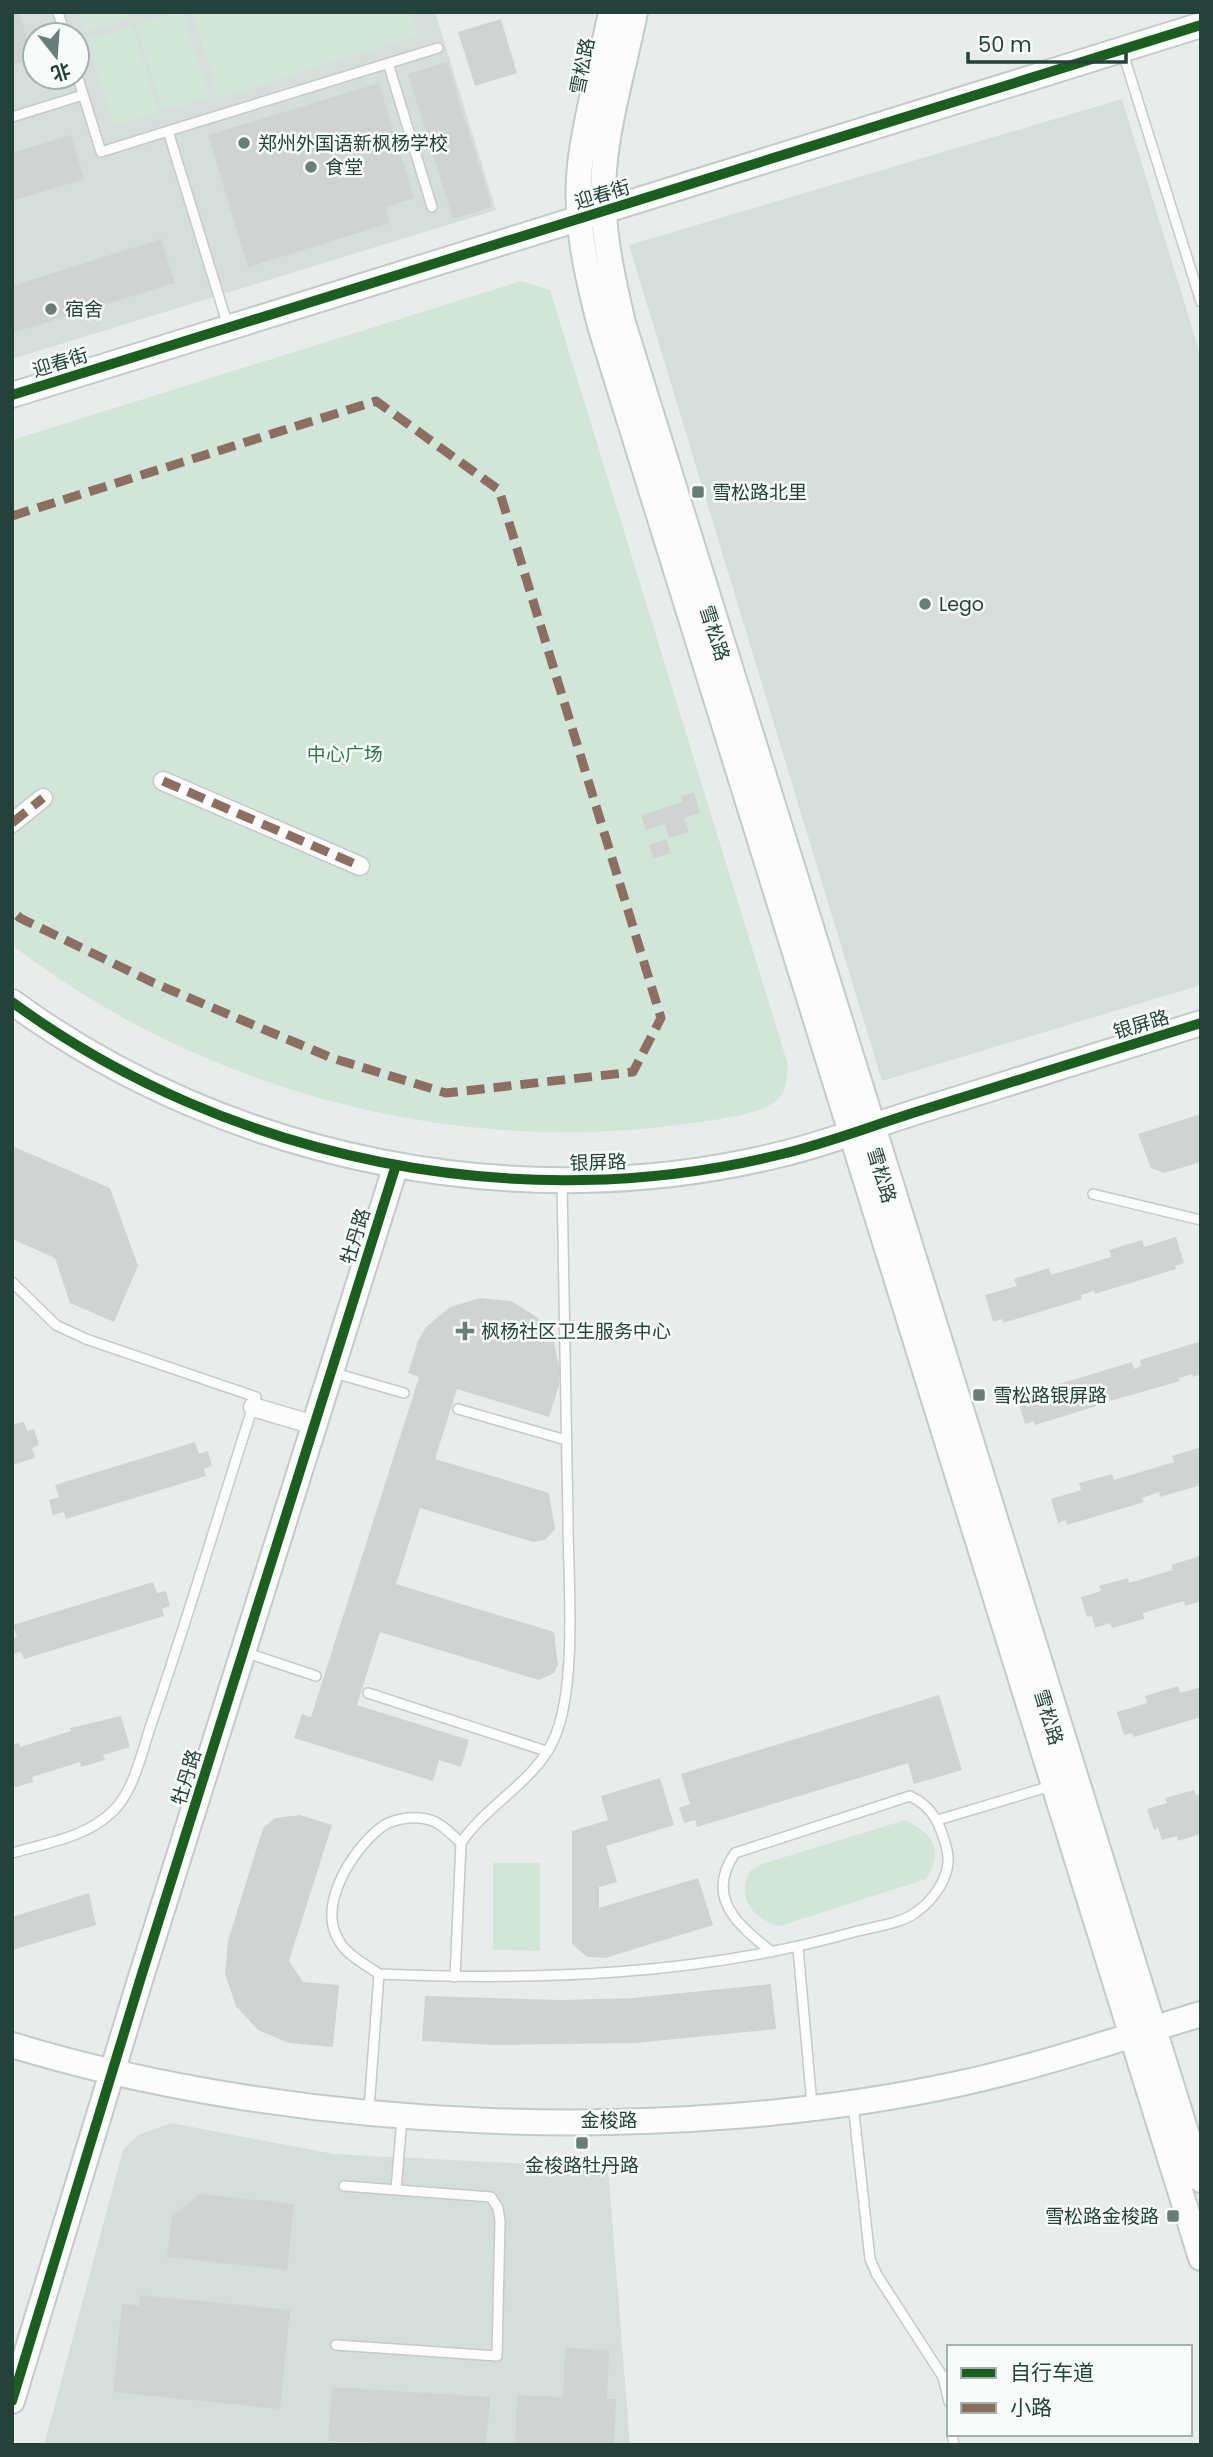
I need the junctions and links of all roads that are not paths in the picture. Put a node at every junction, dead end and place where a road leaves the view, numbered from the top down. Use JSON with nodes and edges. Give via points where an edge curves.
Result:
{"nodes":[{"id":1,"x":611,"y":12,"type":"edge"},
{"id":2,"x":635,"y":12,"type":"edge"},
{"id":3,"x":1201,"y":25,"type":"edge"},
{"id":4,"x":438,"y":48,"type":"dead end"},
{"id":5,"x":1122,"y":50,"type":"junction"},
{"id":6,"x":388,"y":63,"type":"junction"},
{"id":7,"x":82,"y":91,"type":"edge"},
{"id":8,"x":83,"y":95,"type":"junction"},
{"id":9,"x":12,"y":117,"type":"edge"},
{"id":10,"x":168,"y":131,"type":"junction"},
{"id":11,"x":432,"y":207,"type":"dead end"},
{"id":12,"x":592,"y":216,"type":"junction"},
{"id":13,"x":1201,"y":302,"type":"edge"},
{"id":14,"x":229,"y":328,"type":"junction"},
{"id":15,"x":12,"y":395,"type":"edge"},
{"id":16,"x":163,"y":781,"type":"dead end"},
{"id":17,"x":43,"y":798,"type":"dead end"},
{"id":18,"x":12,"y":823,"type":"edge"},
{"id":19,"x":360,"y":866,"type":"dead end"},
{"id":20,"x":12,"y":1002,"type":"edge"},
{"id":21,"x":1201,"y":1023,"type":"edge"},
{"id":22,"x":862,"y":1129,"type":"junction"},
{"id":23,"x":396,"y":1165,"type":"junction"},
{"id":24,"x":562,"y":1181,"type":"junction"},
{"id":25,"x":1093,"y":1194,"type":"dead end"},
{"id":26,"x":1201,"y":1220,"type":"edge"},
{"id":27,"x":12,"y":1282,"type":"edge"},
{"id":28,"x":331,"y":1372,"type":"junction"},
{"id":29,"x":404,"y":1393,"type":"dead end"},
{"id":30,"x":253,"y":1407,"type":"junction"},
{"id":31,"x":458,"y":1409,"type":"dead end"},
{"id":32,"x":314,"y":1425,"type":"junction"},
{"id":33,"x":566,"y":1440,"type":"junction"},
{"id":34,"x":243,"y":1652,"type":"junction"},
{"id":35,"x":316,"y":1676,"type":"dead end"},
{"id":36,"x":368,"y":1693,"type":"dead end"},
{"id":37,"x":546,"y":1751,"type":"junction"},
{"id":38,"x":1052,"y":1786,"type":"junction"},
{"id":39,"x":938,"y":1820,"type":"junction"},
{"id":40,"x":461,"y":1843,"type":"junction"},
{"id":41,"x":12,"y":1853,"type":"edge"},
{"id":42,"x":798,"y":1948,"type":"junction"},
{"id":43,"x":772,"y":1952,"type":"junction"},
{"id":44,"x":379,"y":1973,"type":"junction"},
{"id":45,"x":455,"y":1977,"type":"junction"},
{"id":46,"x":1201,"y":2014,"type":"edge"},
{"id":47,"x":1142,"y":2032,"type":"junction"},
{"id":48,"x":12,"y":2045,"type":"edge"},
{"id":49,"x":113,"y":2071,"type":"junction"},
{"id":50,"x":853,"y":2101,"type":"junction"},
{"id":51,"x":812,"y":2107,"type":"junction"},
{"id":52,"x":369,"y":2111,"type":"junction"},
{"id":53,"x":402,"y":2115,"type":"junction"},
{"id":54,"x":1201,"y":2180,"type":"edge"},
{"id":55,"x":344,"y":2186,"type":"dead end"},
{"id":56,"x":396,"y":2190,"type":"junction"},
{"id":57,"x":1201,"y":2258,"type":"edge"},
{"id":58,"x":336,"y":2344,"type":"dead end"},
{"id":59,"x":947,"y":2393,"type":"edge"},
{"id":60,"x":12,"y":2401,"type":"edge"}],
"edges":[{"from":1,"to":12,"type":"street","name":"雪松路","via":[[580,165]]},
{"from":2,"to":12,"type":"street","name":"雪松路"},
{"from":3,"to":5,"type":"street","name":"迎春街"},
{"from":4,"to":6,"type":"lane"},
{"from":5,"to":12,"type":"street","name":"迎春街"},
{"from":5,"to":13,"type":"lane"},
{"from":6,"to":10,"type":"lane"},
{"from":6,"to":11,"type":"lane"},
{"from":7,"to":8,"type":"lane"},
{"from":8,"to":9,"type":"lane"},
{"from":8,"to":10,"type":"lane","via":[[101,152]]},
{"from":10,"to":14,"type":"lane"},
{"from":12,"to":14,"type":"street","name":"迎春街"},
{"from":12,"to":22,"type":"street","name":"雪松路"},
{"from":14,"to":15,"type":"street","name":"迎春街"},
{"from":16,"to":19,"type":"street"},
{"from":17,"to":18,"type":"street"},
{"from":20,"to":23,"type":"street","name":"银屏路","via":[[60,1035],[160,1090],[272,1135]]},
{"from":21,"to":22,"type":"street","name":"银屏路"},
{"from":22,"to":24,"type":"street","name":"银屏路","via":[[782,1154],[706,1169]]},
{"from":22,"to":38,"type":"street","name":"雪松路"},
{"from":22,"to":47,"type":"street","name":"雪松路"},
{"from":23,"to":24,"type":"street","name":"银屏路"},
{"from":23,"to":28,"type":"street","name":"牡丹路"},
{"from":24,"to":33,"type":"lane"},
{"from":25,"to":26,"type":"lane"},
{"from":27,"to":30,"type":"lane","via":[[56,1325],[256,1397]]},
{"from":28,"to":29,"type":"lane"},
{"from":28,"to":32,"type":"street","name":"牡丹路"},
{"from":30,"to":32,"type":"street"},
{"from":30,"to":41,"type":"lane","via":[[128,1791],[100,1822],[64,1839]]},
{"from":31,"to":33,"type":"lane"},
{"from":32,"to":34,"type":"street","name":"牡丹路"},
{"from":33,"to":37,"type":"lane","via":[[569,1633],[564,1713]]},
{"from":34,"to":35,"type":"lane"},
{"from":34,"to":49,"type":"street","name":"牡丹路"},
{"from":36,"to":37,"type":"lane"},
{"from":37,"to":40,"type":"lane","via":[[471,1827]]},
{"from":38,"to":39,"type":"lane"},
{"from":38,"to":47,"type":"street","name":"雪松路"},
{"from":39,"to":42,"type":"lane","via":[[948,1868],[932,1898],[914,1915]]},
{"from":39,"to":43,"type":"lane","via":[[910,1796],[735,1853],[726,1866],[727,1906],[736,1923]]},
{"from":40,"to":44,"type":"lane","via":[[425,1818],[393,1821],[380,1827],[348,1869],[335,1894],[332,1916],[336,1937],[346,1951]]},
{"from":40,"to":45,"type":"lane"},
{"from":42,"to":43,"type":"lane"},
{"from":42,"to":51,"type":"lane"},
{"from":43,"to":45,"type":"lane","via":[[596,1974]]},
{"from":44,"to":45,"type":"lane"},
{"from":44,"to":52,"type":"lane"},
{"from":46,"to":47,"type":"street","name":"金梭路"},
{"from":47,"to":50,"type":"street","name":"金梭路","via":[[961,2083]]},
{"from":47,"to":54,"type":"street","name":"雪松路"},
{"from":47,"to":57,"type":"street","name":"雪松路"},
{"from":48,"to":49,"type":"street","name":"金梭路"},
{"from":49,"to":52,"type":"street","name":"金梭路","via":[[212,2091]]},
{"from":49,"to":60,"type":"street","name":"牡丹路"},
{"from":50,"to":51,"type":"street","name":"金梭路"},
{"from":50,"to":59,"type":"lane","via":[[870,2259],[943,2376]]},
{"from":51,"to":53,"type":"street","name":"金梭路","via":[[642,2120]]},
{"from":52,"to":53,"type":"street","name":"金梭路"},
{"from":53,"to":56,"type":"lane"},
{"from":55,"to":56,"type":"lane"},
{"from":56,"to":58,"type":"lane","via":[[491,2197],[496,2204],[500,2221],[497,2356]]}]}
